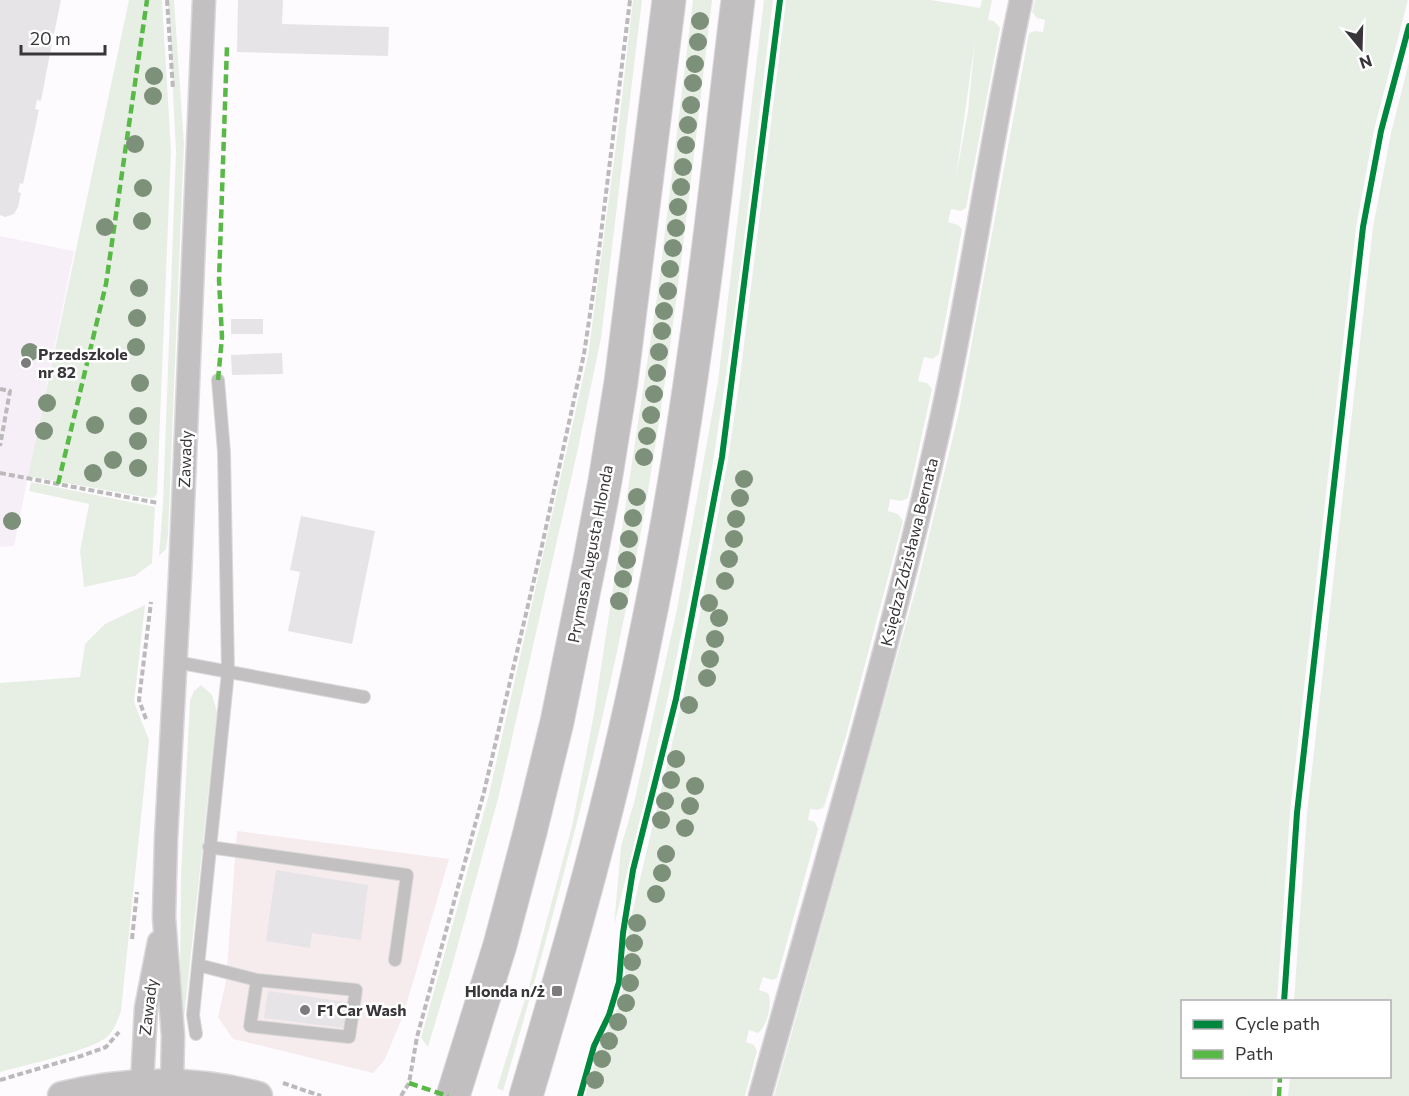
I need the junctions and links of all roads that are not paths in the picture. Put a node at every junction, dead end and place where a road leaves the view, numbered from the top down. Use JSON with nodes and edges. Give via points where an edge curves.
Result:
{"nodes":[{"id":1,"x":204,"y":0,"type":"edge"},
{"id":2,"x":669,"y":0,"type":"edge"},
{"id":3,"x":738,"y":0,"type":"edge"},
{"id":4,"x":1021,"y":0,"type":"edge"},
{"id":5,"x":218,"y":380,"type":"dead end"},
{"id":6,"x":176,"y":662,"type":"junction"},
{"id":7,"x":228,"y":672,"type":"junction"},
{"id":8,"x":364,"y":697,"type":"dead end"},
{"id":9,"x":209,"y":847,"type":"junction"},
{"id":10,"x":164,"y":918,"type":"junction"},
{"id":11,"x":395,"y":960,"type":"dead end"},
{"id":12,"x":198,"y":965,"type":"junction"},
{"id":13,"x":257,"y":980,"type":"junction"},
{"id":14,"x":183,"y":1018,"type":"junction"},
{"id":15,"x":196,"y":1034,"type":"dead end"},
{"id":16,"x":156,"y":1090,"type":"edge"},
{"id":17,"x":62,"y":1096,"type":"edge"},
{"id":18,"x":258,"y":1096,"type":"edge"},
{"id":19,"x":453,"y":1096,"type":"edge"},
{"id":20,"x":526,"y":1096,"type":"edge"},
{"id":21,"x":760,"y":1096,"type":"edge"}],
"edges":[{"from":1,"to":6,"type":"street","name":"Zawady"},
{"from":2,"to":19,"type":"main road","name":"Prymasa Augusta Hlonda","via":[[621,382],[597,526],[530,832]]},
{"from":3,"to":20,"type":"main road","via":[[697,335],[675,482],[645,639],[587,885]]},
{"from":4,"to":21,"type":"street","name":"Księdza Zdzisława Bernata","via":[[935,449],[897,602]]},
{"from":5,"to":7,"type":"lane","via":[[224,452]]},
{"from":6,"to":7,"type":"lane"},
{"from":6,"to":10,"type":"street","name":"Zawady"},
{"from":7,"to":8,"type":"lane"},
{"from":7,"to":9,"type":"lane"},
{"from":9,"to":11,"type":"lane","via":[[406,875]]},
{"from":9,"to":12,"type":"lane"},
{"from":10,"to":14,"type":"street","name":"Zawady"},
{"from":10,"to":16,"type":"street","name":"Zawady","via":[[146,1008]]},
{"from":12,"to":13,"type":"lane"},
{"from":12,"to":14,"type":"lane"},
{"from":13,"to":13,"type":"lane","via":[[250,1026],[349,1037],[356,990]]},
{"from":14,"to":15,"type":"lane"},
{"from":14,"to":16,"type":"street","name":"Zawady"},
{"from":16,"to":17,"type":"street","via":[[88,1090]]},
{"from":16,"to":18,"type":"street","via":[[219,1086]]}]}
